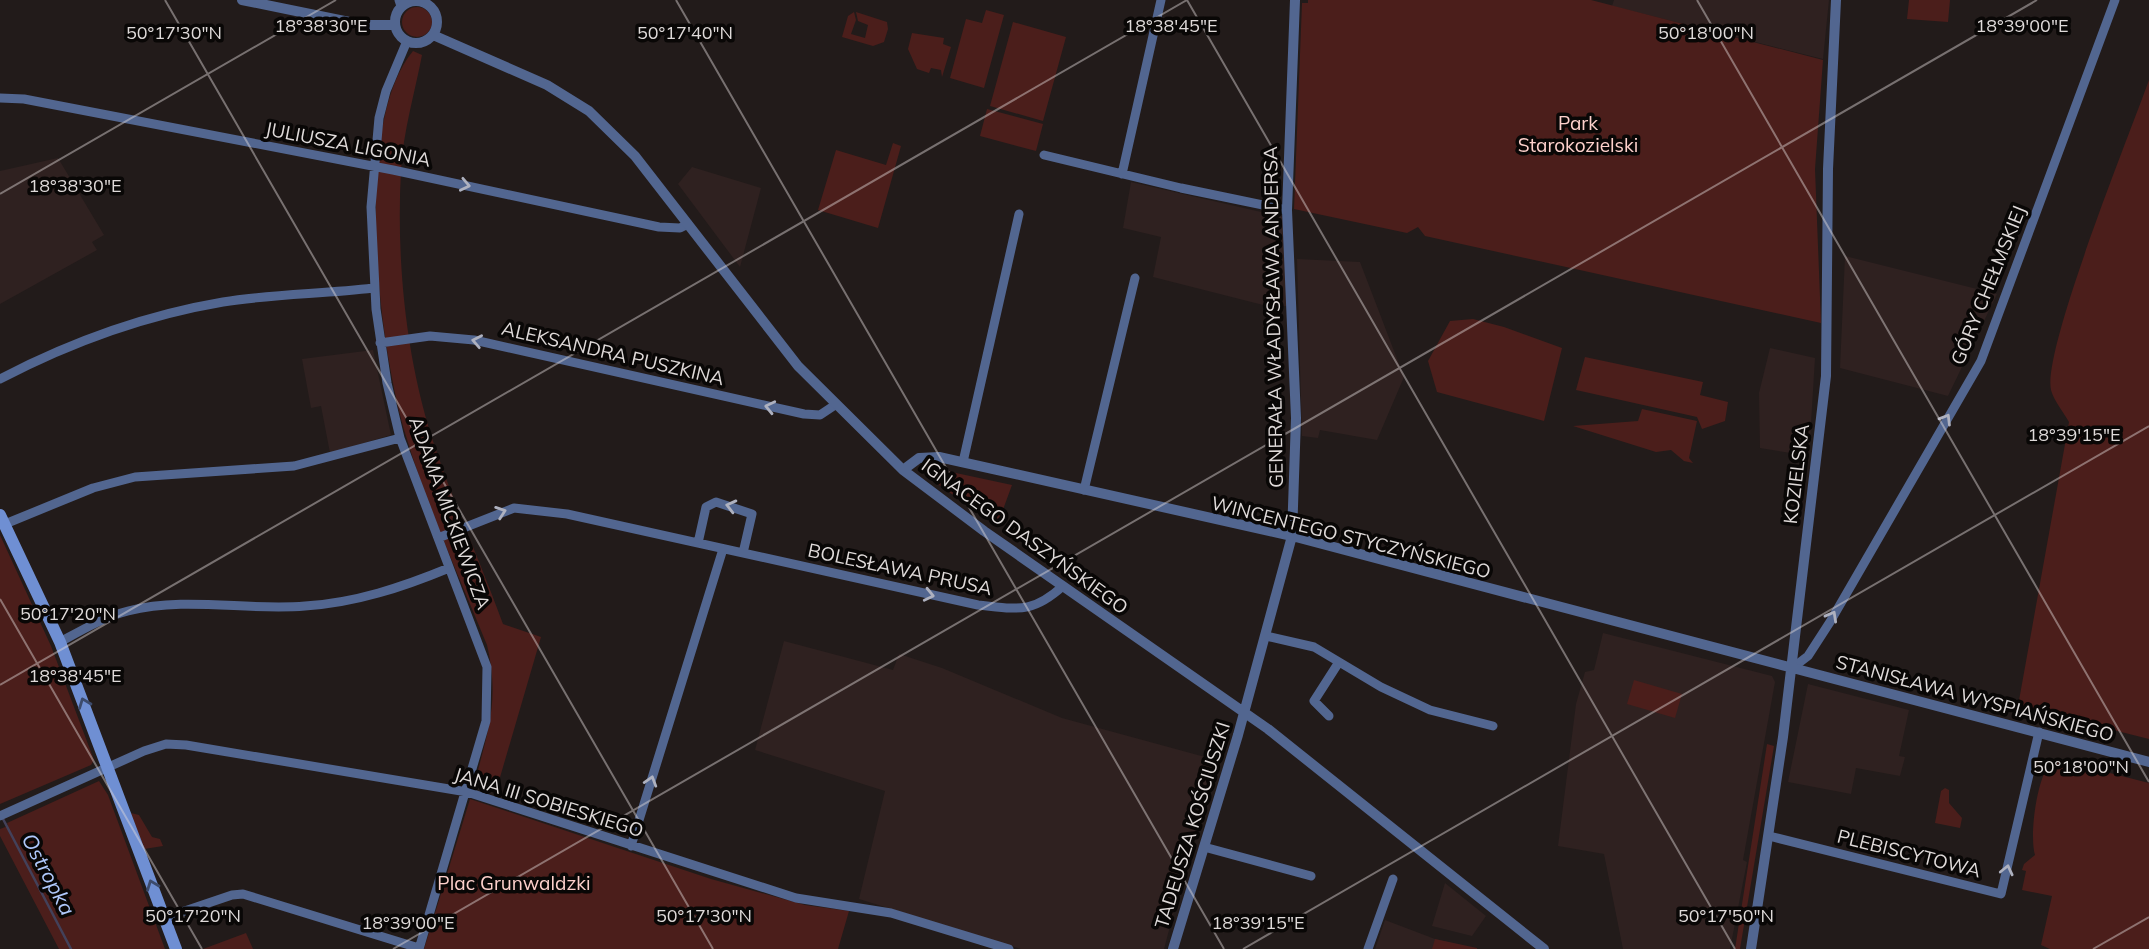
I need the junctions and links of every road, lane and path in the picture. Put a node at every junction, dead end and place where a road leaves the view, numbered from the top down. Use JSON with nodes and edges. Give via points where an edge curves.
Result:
{"nodes":[{"id":1,"x":242,"y":0,"type":"edge"},
{"id":2,"x":1161,"y":0,"type":"edge"},
{"id":3,"x":1295,"y":0,"type":"edge"},
{"id":4,"x":1836,"y":0,"type":"edge"},
{"id":5,"x":2115,"y":0,"type":"edge"},
{"id":6,"x":400,"y":3,"type":"edge"},
{"id":7,"x":433,"y":3,"type":"edge"},
{"id":8,"x":395,"y":25,"type":"junction"},
{"id":9,"x":433,"y":35,"type":"junction"},
{"id":10,"x":407,"y":41,"type":"junction"},
{"id":11,"x":0,"y":98,"type":"edge"},
{"id":12,"x":1044,"y":155,"type":"dead end"},
{"id":13,"x":374,"y":167,"type":"junction"},
{"id":14,"x":1122,"y":174,"type":"junction"},
{"id":15,"x":1287,"y":210,"type":"junction"},
{"id":16,"x":1019,"y":214,"type":"dead end"},
{"id":17,"x":688,"y":225,"type":"junction"},
{"id":18,"x":1135,"y":278,"type":"dead end"},
{"id":19,"x":373,"y":288,"type":"junction"},
{"id":20,"x":380,"y":343,"type":"junction"},
{"id":21,"x":0,"y":379,"type":"edge"},
{"id":22,"x":835,"y":405,"type":"junction"},
{"id":23,"x":400,"y":438,"type":"junction"},
{"id":24,"x":963,"y":462,"type":"junction"},
{"id":25,"x":903,"y":470,"type":"junction"},
{"id":26,"x":1084,"y":490,"type":"junction"},
{"id":27,"x":2,"y":519,"type":"edge"},
{"id":28,"x":1292,"y":536,"type":"junction"},
{"id":29,"x":438,"y":538,"type":"junction"},
{"id":30,"x":698,"y":543,"type":"junction"},
{"id":31,"x":723,"y":549,"type":"junction"},
{"id":32,"x":743,"y":553,"type":"junction"},
{"id":33,"x":449,"y":568,"type":"junction"},
{"id":34,"x":1063,"y":586,"type":"junction"},
{"id":35,"x":1266,"y":636,"type":"junction"},
{"id":36,"x":60,"y":642,"type":"junction"},
{"id":37,"x":1339,"y":662,"type":"junction"},
{"id":38,"x":1791,"y":669,"type":"junction"},
{"id":39,"x":1244,"y":712,"type":"junction"},
{"id":40,"x":1329,"y":716,"type":"dead end"},
{"id":41,"x":1493,"y":726,"type":"dead end"},
{"id":42,"x":2039,"y":732,"type":"junction"},
{"id":43,"x":2149,"y":762,"type":"edge"},
{"id":44,"x":108,"y":766,"type":"junction"},
{"id":45,"x":467,"y":792,"type":"junction"},
{"id":46,"x":0,"y":816,"type":"edge"},
{"id":47,"x":1769,"y":836,"type":"junction"},
{"id":48,"x":631,"y":846,"type":"junction"},
{"id":49,"x":1204,"y":847,"type":"junction"},
{"id":50,"x":1311,"y":876,"type":"dead end"},
{"id":51,"x":1393,"y":879,"type":"dead end"},
{"id":52,"x":164,"y":918,"type":"junction"},
{"id":53,"x":176,"y":949,"type":"edge"},
{"id":54,"x":419,"y":949,"type":"edge"},
{"id":55,"x":1009,"y":949,"type":"edge"},
{"id":56,"x":1173,"y":949,"type":"edge"},
{"id":57,"x":1368,"y":949,"type":"edge"},
{"id":58,"x":1544,"y":949,"type":"edge"},
{"id":59,"x":1751,"y":949,"type":"edge"}],
"edges":[{"from":1,"to":8,"type":"street","via":[[364,25]]},
{"from":2,"to":14,"type":"street"},
{"from":3,"to":15,"type":"street","name":"GENERAŁA WŁADYSŁAWA ANDERSA"},
{"from":4,"to":38,"type":"street","name":"KOZIELSKA","via":[[1828,169],[1828,355]]},
{"from":38,"to":5,"type":"street","name":"GÓRY CHEŁMSKIEJ","one_way":true,"via":[[1808,656],[1830,622],[1981,361]]},
{"from":6,"to":7,"type":"street"},
{"from":6,"to":8,"type":"street"},
{"from":7,"to":9,"type":"street","via":[[438,18]]},
{"from":8,"to":10,"type":"street"},
{"from":9,"to":10,"type":"street","via":[[421,43]]},
{"from":9,"to":17,"type":"street","name":"IGNACEGO DASZYŃSKIEGO","via":[[571,99],[625,146]]},
{"from":10,"to":13,"type":"street","name":"ADAMA MICKIEWICZA","via":[[386,91]]},
{"from":11,"to":13,"type":"street","name":"JULIUSZA LIGONIA"},
{"from":12,"to":14,"type":"street"},
{"from":13,"to":17,"type":"street","name":"JULIUSZA LIGONIA","one_way":true,"via":[[659,227]]},
{"from":13,"to":19,"type":"street","name":"ADAMA MICKIEWICZA"},
{"from":14,"to":15,"type":"street"},
{"from":15,"to":28,"type":"street","name":"GENERAŁA WŁADYSŁAWA ANDERSA","via":[[1296,418]]},
{"from":16,"to":24,"type":"street"},
{"from":17,"to":22,"type":"street","name":"IGNACEGO DASZYŃSKIEGO","via":[[781,346]]},
{"from":18,"to":26,"type":"street"},
{"from":19,"to":20,"type":"street","name":"ADAMA MICKIEWICZA"},
{"from":19,"to":21,"type":"street","via":[[235,300],[188,310],[59,351]]},
{"from":22,"to":20,"type":"street","name":"ALEKSANDRA PUSZKINA","one_way":true,"via":[[820,415],[804,414],[447,336]]},
{"from":20,"to":23,"type":"street","name":"ADAMA MICKIEWICZA"},
{"from":22,"to":25,"type":"street","name":"IGNACEGO DASZYŃSKIEGO"},
{"from":23,"to":27,"type":"street","via":[[293,466],[135,477]]},
{"from":23,"to":29,"type":"street","name":"ADAMA MICKIEWICZA"},
{"from":24,"to":25,"type":"street","name":"WINCENTEGO STYCZYŃSKIEGO","via":[[927,456]]},
{"from":24,"to":26,"type":"street","name":"WINCENTEGO STYCZYŃSKIEGO"},
{"from":25,"to":34,"type":"street","name":"IGNACEGO DASZYŃSKIEGO"},
{"from":26,"to":28,"type":"street","name":"WINCENTEGO STYCZYŃSKIEGO"},
{"from":27,"to":36,"type":"main road"},
{"from":28,"to":35,"type":"street","name":"GENERAŁA WŁADYSŁAWA ANDERSA"},
{"from":28,"to":38,"type":"street","name":"WINCENTEGO STYCZYŃSKIEGO"},
{"from":29,"to":30,"type":"street","name":"BOLESŁAWA PRUSA","one_way":true,"via":[[502,511],[523,508]]},
{"from":29,"to":33,"type":"street","name":"ADAMA MICKIEWICZA"},
{"from":30,"to":31,"type":"street","name":"BOLESŁAWA PRUSA"},
{"from":32,"to":30,"type":"street","one_way":true,"via":[[752,514],[716,502],[706,507]]},
{"from":31,"to":32,"type":"street","name":"BOLESŁAWA PRUSA"},
{"from":48,"to":31,"type":"street","one_way":true},
{"from":32,"to":34,"type":"street","name":"BOLESŁAWA PRUSA","one_way":true,"via":[[1011,609],[1037,606]]},
{"from":33,"to":36,"type":"street","via":[[394,589],[318,605],[149,607],[110,617]]},
{"from":33,"to":45,"type":"street","name":"ADAMA MICKIEWICZA","via":[[481,647],[489,687],[486,721]]},
{"from":34,"to":39,"type":"street","name":"IGNACEGO DASZYŃSKIEGO"},
{"from":35,"to":37,"type":"street","via":[[1314,647]]},
{"from":35,"to":39,"type":"street","name":"GENERAŁA WŁADYSŁAWA ANDERSA"},
{"from":44,"to":36,"type":"main road","one_way":true},
{"from":37,"to":40,"type":"street","via":[[1314,701]]},
{"from":37,"to":41,"type":"street","via":[[1430,710]]},
{"from":38,"to":42,"type":"street","name":"STANISŁAWA WYSPIAŃSKIEGO"},
{"from":38,"to":47,"type":"street","name":"KOZIELSKA"},
{"from":39,"to":49,"type":"street","name":"TADEUSZA KOŚCIUSZKI"},
{"from":39,"to":58,"type":"street","name":"IGNACEGO DASZYŃSKIEGO"},
{"from":42,"to":43,"type":"street","name":"STANISŁAWA WYSPIAŃSKIEGO"},
{"from":47,"to":42,"type":"street","name":"PLEBISCYTOWA","one_way":true,"via":[[2001,894]]},
{"from":44,"to":45,"type":"street","name":"JANA III SOBIESKIEGO","via":[[177,744]]},
{"from":44,"to":46,"type":"street","name":"JANA III SOBIESKIEGO"},
{"from":52,"to":44,"type":"main road","one_way":true},
{"from":45,"to":48,"type":"street","name":"JANA III SOBIESKIEGO"},
{"from":45,"to":54,"type":"street","name":"ADAMA MICKIEWICZA"},
{"from":47,"to":59,"type":"street","name":"KOZIELSKA"},
{"from":48,"to":55,"type":"street","name":"JANA III SOBIESKIEGO","via":[[796,898],[891,913]]},
{"from":49,"to":50,"type":"street"},
{"from":49,"to":56,"type":"street","name":"TADEUSZA KOŚCIUSZKI"},
{"from":51,"to":57,"type":"street"},
{"from":52,"to":53,"type":"main road"},
{"from":52,"to":54,"type":"street","via":[[243,894]]}]}
